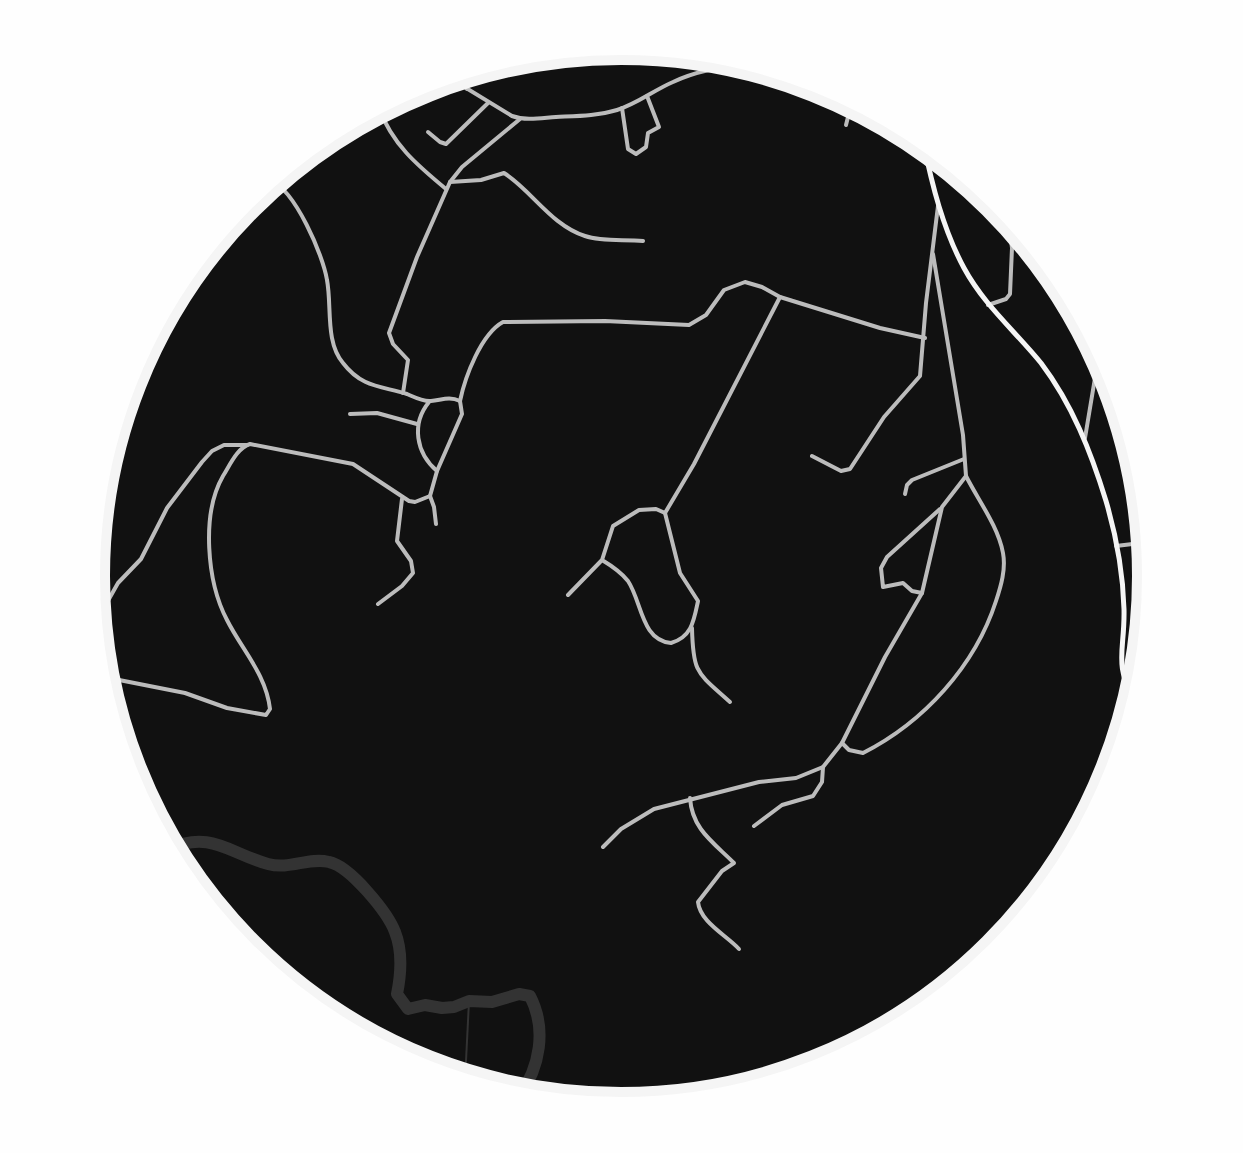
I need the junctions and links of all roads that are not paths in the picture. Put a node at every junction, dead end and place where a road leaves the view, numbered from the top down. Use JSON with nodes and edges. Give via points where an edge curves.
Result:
{"nodes":[{"id":1,"x":715,"y":69,"type":"edge"},
{"id":2,"x":467,"y":84,"type":"edge"},
{"id":3,"x":461,"y":85,"type":"edge"},
{"id":4,"x":467,"y":89,"type":"junction"},
{"id":5,"x":647,"y":96,"type":"junction"},
{"id":6,"x":488,"y":103,"type":"junction"},
{"id":7,"x":622,"y":108,"type":"junction"},
{"id":8,"x":849,"y":113,"type":"edge"},
{"id":9,"x":384,"y":118,"type":"edge"},
{"id":10,"x":520,"y":119,"type":"junction"},
{"id":11,"x":846,"y":125,"type":"dead end"},
{"id":12,"x":428,"y":132,"type":"dead end"},
{"id":13,"x":927,"y":160,"type":"edge"},
{"id":14,"x":450,"y":182,"type":"junction"},
{"id":15,"x":282,"y":187,"type":"edge"},
{"id":16,"x":446,"y":189,"type":"junction"},
{"id":17,"x":938,"y":206,"type":"junction"},
{"id":18,"x":1011,"y":237,"type":"edge"},
{"id":19,"x":643,"y":241,"type":"dead end"},
{"id":20,"x":933,"y":254,"type":"junction"},
{"id":21,"x":780,"y":297,"type":"junction"},
{"id":22,"x":988,"y":305,"type":"junction"},
{"id":23,"x":925,"y":338,"type":"junction"},
{"id":24,"x":1094,"y":367,"type":"edge"},
{"id":25,"x":403,"y":393,"type":"junction"},
{"id":26,"x":460,"y":401,"type":"junction"},
{"id":27,"x":429,"y":402,"type":"junction"},
{"id":28,"x":350,"y":414,"type":"dead end"},
{"id":29,"x":417,"y":424,"type":"junction"},
{"id":30,"x":1085,"y":438,"type":"junction"},
{"id":31,"x":247,"y":445,"type":"junction"},
{"id":32,"x":812,"y":456,"type":"dead end"},
{"id":33,"x":964,"y":459,"type":"junction"},
{"id":34,"x":437,"y":471,"type":"junction"},
{"id":35,"x":966,"y":476,"type":"junction"},
{"id":36,"x":905,"y":494,"type":"dead end"},
{"id":37,"x":430,"y":496,"type":"junction"},
{"id":38,"x":402,"y":499,"type":"junction"},
{"id":39,"x":942,"y":507,"type":"junction"},
{"id":40,"x":665,"y":513,"type":"junction"},
{"id":41,"x":436,"y":524,"type":"dead end"},
{"id":42,"x":1137,"y":543,"type":"edge"},
{"id":43,"x":1116,"y":546,"type":"junction"},
{"id":44,"x":602,"y":560,"type":"junction"},
{"id":45,"x":922,"y":593,"type":"junction"},
{"id":46,"x":568,"y":595,"type":"dead end"},
{"id":47,"x":378,"y":604,"type":"dead end"},
{"id":48,"x":106,"y":605,"type":"edge"},
{"id":49,"x":692,"y":628,"type":"junction"},
{"id":50,"x":116,"y":679,"type":"edge"},
{"id":51,"x":1127,"y":683,"type":"edge"},
{"id":52,"x":730,"y":702,"type":"dead end"},
{"id":53,"x":842,"y":743,"type":"junction"},
{"id":54,"x":823,"y":767,"type":"junction"},
{"id":55,"x":690,"y":798,"type":"junction"},
{"id":56,"x":754,"y":826,"type":"dead end"},
{"id":57,"x":603,"y":847,"type":"dead end"},
{"id":58,"x":739,"y":949,"type":"dead end"}],
"edges":[{"from":1,"to":5,"type":"street"},
{"from":2,"to":4,"type":"street"},
{"from":3,"to":4,"type":"street"},
{"from":4,"to":6,"type":"street"},
{"from":5,"to":7,"type":"street"},
{"from":5,"to":7,"type":"street","via":[[659,127],[648,133],[646,147],[636,154],[628,149]]},
{"from":6,"to":10,"type":"street"},
{"from":6,"to":12,"type":"street","via":[[446,144]]},
{"from":7,"to":10,"type":"street","via":[[598,115]]},
{"from":8,"to":11,"type":"street"},
{"from":9,"to":16,"type":"street","via":[[411,160]]},
{"from":10,"to":14,"type":"street"},
{"from":13,"to":17,"type":"main road"},
{"from":14,"to":16,"type":"street"},
{"from":14,"to":19,"type":"street","via":[[504,173],[576,232]]},
{"from":15,"to":25,"type":"street","via":[[320,257],[333,340],[343,364],[373,387]]},
{"from":16,"to":25,"type":"street","via":[[389,333],[408,360]]},
{"from":17,"to":20,"type":"street"},
{"from":17,"to":22,"type":"main road","via":[[964,268]]},
{"from":18,"to":22,"type":"street","via":[[1010,294]]},
{"from":20,"to":23,"type":"street"},
{"from":20,"to":33,"type":"street"},
{"from":21,"to":23,"type":"street"},
{"from":21,"to":26,"type":"street","via":[[754,284],[737,283],[689,325],[503,322],[488,335],[466,375]]},
{"from":21,"to":40,"type":"street"},
{"from":22,"to":30,"type":"main road","via":[[1043,366]]},
{"from":23,"to":32,"type":"street","via":[[917,381],[884,417],[850,469],[841,471]]},
{"from":24,"to":30,"type":"street"},
{"from":25,"to":27,"type":"street"},
{"from":26,"to":27,"type":"street"},
{"from":26,"to":34,"type":"street","via":[[460,422]]},
{"from":27,"to":29,"type":"street"},
{"from":28,"to":29,"type":"street","via":[[377,413]]},
{"from":29,"to":34,"type":"street","via":[[421,453]]},
{"from":30,"to":43,"type":"main road"},
{"from":31,"to":38,"type":"street","via":[[353,464]]},
{"from":31,"to":48,"type":"street","via":[[218,447],[202,462]]},
{"from":31,"to":50,"type":"street","via":[[216,491],[209,544],[220,606],[262,679],[268,712],[255,715]]},
{"from":33,"to":35,"type":"street"},
{"from":33,"to":36,"type":"street","via":[[912,480]]},
{"from":34,"to":37,"type":"street"},
{"from":35,"to":39,"type":"street"},
{"from":35,"to":53,"type":"street","via":[[1004,554],[989,623],[956,676],[898,732],[863,753]]},
{"from":37,"to":38,"type":"street","via":[[415,502]]},
{"from":37,"to":41,"type":"street"},
{"from":38,"to":47,"type":"street","via":[[397,541],[413,573]]},
{"from":39,"to":45,"type":"street"},
{"from":39,"to":45,"type":"street","via":[[881,568],[883,587],[903,583]]},
{"from":40,"to":44,"type":"street","via":[[646,508],[613,526]]},
{"from":40,"to":49,"type":"street","via":[[680,573],[698,601]]},
{"from":42,"to":43,"type":"street"},
{"from":43,"to":51,"type":"main road","via":[[1124,607],[1120,666]]},
{"from":44,"to":46,"type":"street"},
{"from":44,"to":49,"type":"street","via":[[625,577],[656,638],[680,641]]},
{"from":45,"to":53,"type":"street"},
{"from":49,"to":52,"type":"street","via":[[695,669]]},
{"from":53,"to":54,"type":"street"},
{"from":54,"to":55,"type":"street","via":[[796,778]]},
{"from":54,"to":56,"type":"street","via":[[813,796],[782,805]]},
{"from":55,"to":57,"type":"street","via":[[639,816]]},
{"from":55,"to":58,"type":"street","via":[[697,826],[734,863],[722,871],[698,907]]}]}
